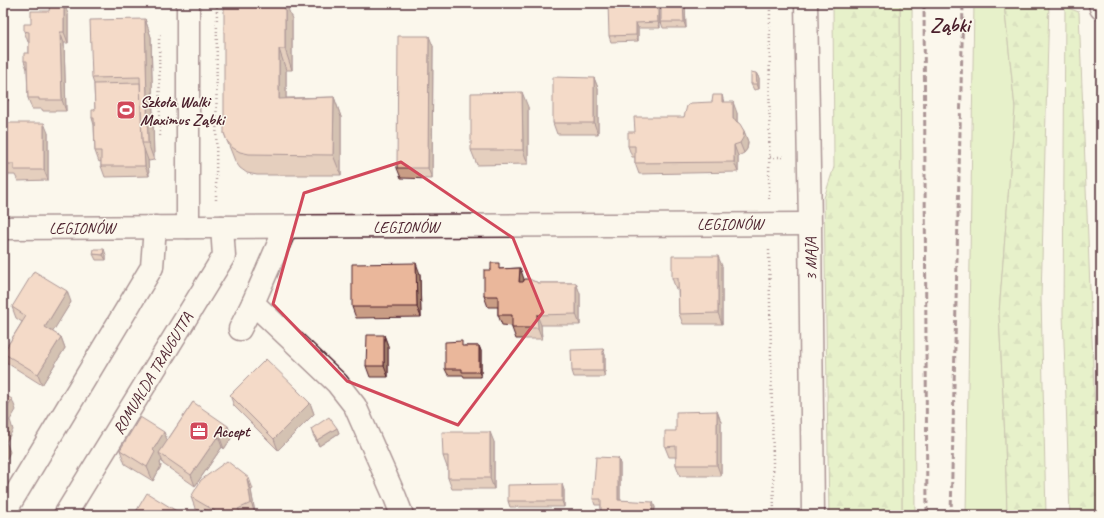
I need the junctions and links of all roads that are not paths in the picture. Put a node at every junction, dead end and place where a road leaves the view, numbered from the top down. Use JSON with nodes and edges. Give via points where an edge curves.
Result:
{"nodes":[{"id":1,"x":188,"y":3,"type":"edge"},
{"id":2,"x":806,"y":3,"type":"edge"},
{"id":3,"x":1100,"y":3,"type":"edge"},
{"id":4,"x":1101,"y":8,"type":"edge"},
{"id":5,"x":810,"y":224,"type":"junction"},
{"id":6,"x":286,"y":226,"type":"junction"},
{"id":7,"x":154,"y":227,"type":"junction"},
{"id":8,"x":188,"y":227,"type":"junction"},
{"id":9,"x":222,"y":227,"type":"junction"},
{"id":10,"x":3,"y":228,"type":"edge"},
{"id":11,"x":253,"y":303,"type":"junction"},
{"id":12,"x":240,"y":330,"type":"dead end"},
{"id":13,"x":3,"y":514,"type":"edge"},
{"id":14,"x":65,"y":515,"type":"edge"},
{"id":15,"x":402,"y":515,"type":"edge"},
{"id":16,"x":813,"y":515,"type":"edge"}],
"edges":[{"from":1,"to":8,"type":"street"},
{"from":2,"to":5,"type":"street","name":"3 MAJA"},
{"from":3,"to":4,"type":"street"},
{"from":5,"to":6,"type":"street","name":"LEGIONÓW"},
{"from":5,"to":16,"type":"street","name":"3 MAJA"},
{"from":6,"to":9,"type":"street","name":"LEGIONÓW"},
{"from":6,"to":11,"type":"street"},
{"from":7,"to":8,"type":"street","name":"LEGIONÓW"},
{"from":7,"to":10,"type":"street","name":"LEGIONÓW"},
{"from":7,"to":13,"type":"street","via":[[152,266]]},
{"from":8,"to":9,"type":"street","name":"LEGIONÓW"},
{"from":9,"to":14,"type":"street","name":"ROMUALDA TRAUGUTTA","via":[[224,256]]},
{"from":11,"to":12,"type":"street"},
{"from":11,"to":15,"type":"street","via":[[338,383],[350,400]]}]}
